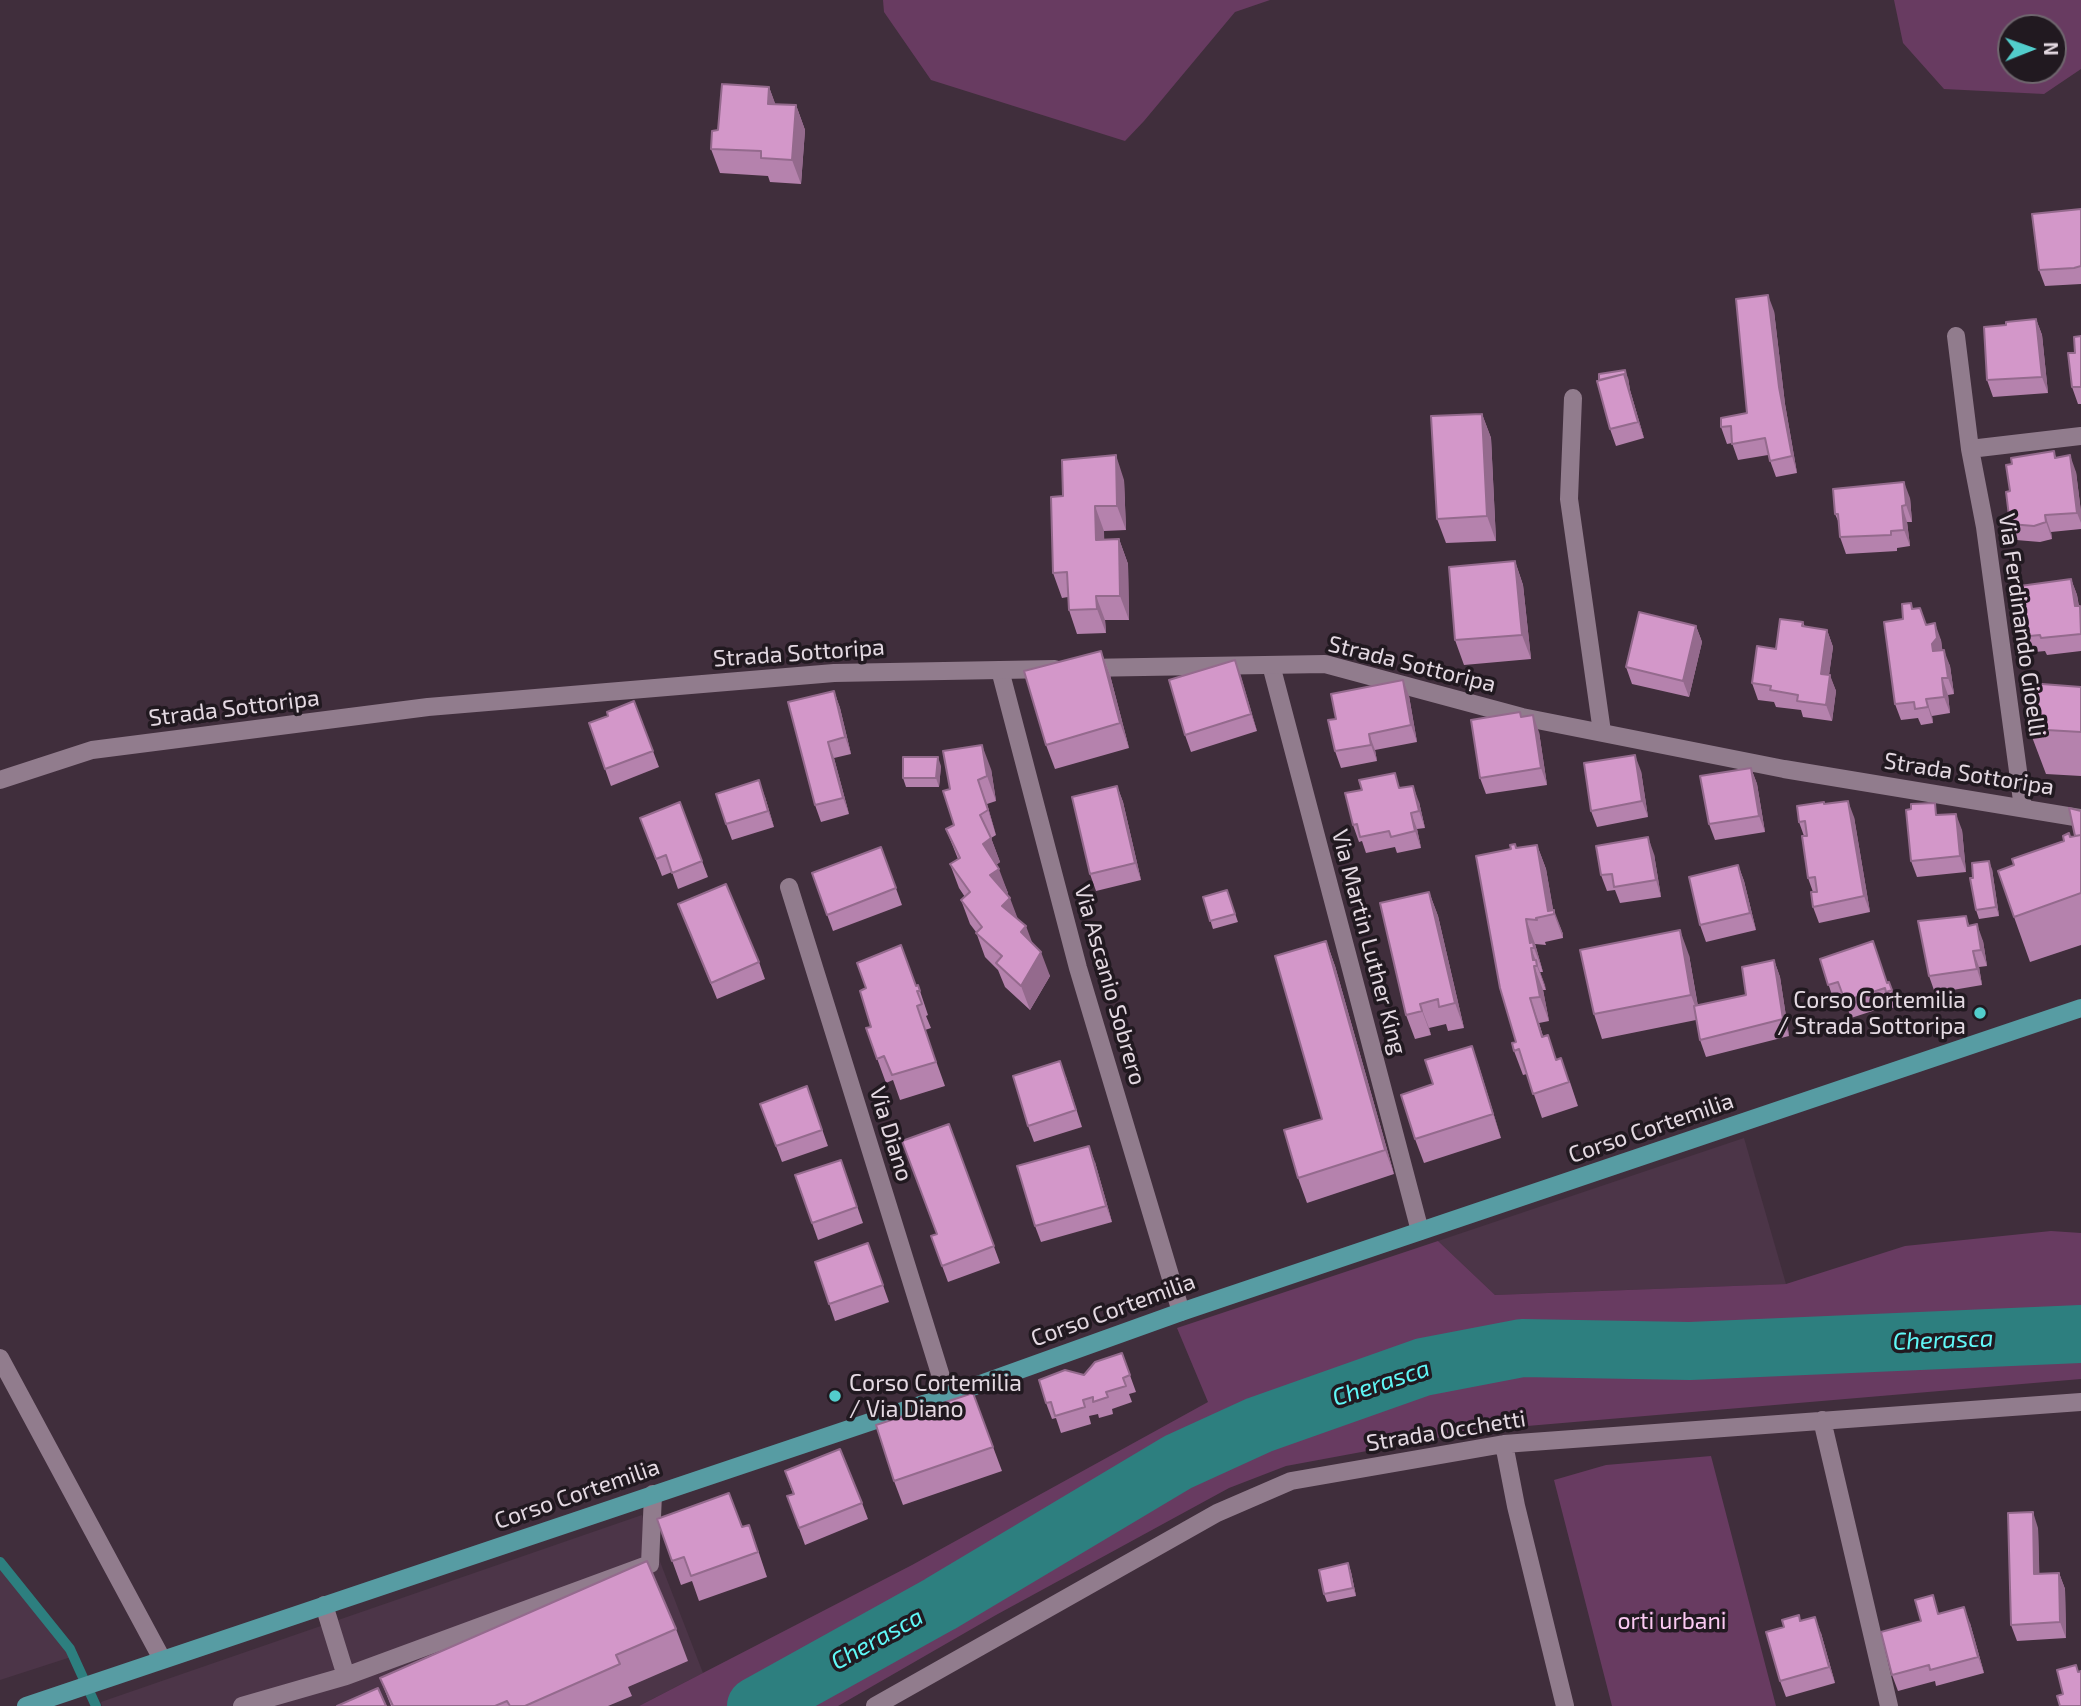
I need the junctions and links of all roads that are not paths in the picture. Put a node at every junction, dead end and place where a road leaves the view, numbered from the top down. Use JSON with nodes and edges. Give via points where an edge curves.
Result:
{"nodes":[{"id":1,"x":1956,"y":336,"type":"dead end"},
{"id":2,"x":1573,"y":398,"type":"dead end"},
{"id":3,"x":2081,"y":436,"type":"edge"},
{"id":4,"x":1970,"y":449,"type":"junction"},
{"id":5,"x":1271,"y":665,"type":"junction"},
{"id":6,"x":1000,"y":670,"type":"junction"},
{"id":7,"x":1602,"y":732,"type":"junction"},
{"id":8,"x":0,"y":780,"type":"edge"},
{"id":9,"x":2023,"y":808,"type":"junction"},
{"id":10,"x":2081,"y":818,"type":"edge"},
{"id":11,"x":789,"y":887,"type":"dead end"},
{"id":12,"x":2081,"y":1008,"type":"edge"},
{"id":13,"x":1420,"y":1231,"type":"junction"},
{"id":14,"x":1181,"y":1312,"type":"junction"},
{"id":15,"x":0,"y":1358,"type":"edge"},
{"id":16,"x":947,"y":1396,"type":"junction"},
{"id":17,"x":2081,"y":1402,"type":"edge"},
{"id":18,"x":1822,"y":1420,"type":"junction"},
{"id":19,"x":1504,"y":1444,"type":"junction"},
{"id":20,"x":653,"y":1494,"type":"junction"},
{"id":21,"x":324,"y":1605,"type":"junction"},
{"id":22,"x":162,"y":1658,"type":"junction"},
{"id":23,"x":346,"y":1676,"type":"junction"},
{"id":24,"x":26,"y":1706,"type":"edge"},
{"id":25,"x":242,"y":1706,"type":"edge"},
{"id":26,"x":875,"y":1706,"type":"edge"},
{"id":27,"x":1564,"y":1706,"type":"edge"},
{"id":28,"x":1889,"y":1706,"type":"edge"}],
"edges":[{"from":1,"to":4,"type":"street","name":"Via Ferdinando Gioelli"},
{"from":2,"to":7,"type":"street","via":[[1569,499]]},
{"from":3,"to":4,"type":"street"},
{"from":4,"to":9,"type":"street","name":"Via Ferdinando Gioelli"},
{"from":5,"to":6,"type":"street","name":"Strada Sottoripa"},
{"from":5,"to":7,"type":"street","name":"Strada Sottoripa","via":[[1325,664],[1522,717]]},
{"from":5,"to":13,"type":"street","name":"Via Martin Luther King"},
{"from":6,"to":8,"type":"street","name":"Strada Sottoripa","via":[[834,673],[428,708],[92,750]]},
{"from":6,"to":14,"type":"street","name":"Via Ascanio Sobrero","via":[[1078,968]]},
{"from":7,"to":9,"type":"street","name":"Strada Sottoripa","via":[[1784,769]]},
{"from":9,"to":10,"type":"street","name":"Strada Sottoripa"},
{"from":11,"to":16,"type":"street","name":"Via Diano"},
{"from":12,"to":13,"type":"main road","name":"Corso Cortemilia"},
{"from":13,"to":14,"type":"main road","name":"Corso Cortemilia"},
{"from":14,"to":16,"type":"main road","name":"Corso Cortemilia"},
{"from":15,"to":22,"type":"street"},
{"from":16,"to":20,"type":"main road","name":"Corso Cortemilia"},
{"from":17,"to":18,"type":"street","name":"Strada Occhetti"},
{"from":18,"to":19,"type":"street","name":"Strada Occhetti"},
{"from":18,"to":28,"type":"street"},
{"from":19,"to":26,"type":"street","name":"Strada Occhetti","via":[[1291,1481],[1217,1513]]},
{"from":19,"to":27,"type":"street"},
{"from":20,"to":21,"type":"main road","name":"Corso Cortemilia"},
{"from":20,"to":23,"type":"street","via":[[650,1564]]},
{"from":21,"to":22,"type":"main road","name":"Corso Cortemilia"},
{"from":21,"to":23,"type":"street"},
{"from":22,"to":24,"type":"main road","name":"Corso Cortemilia"},
{"from":23,"to":25,"type":"street"}]}
